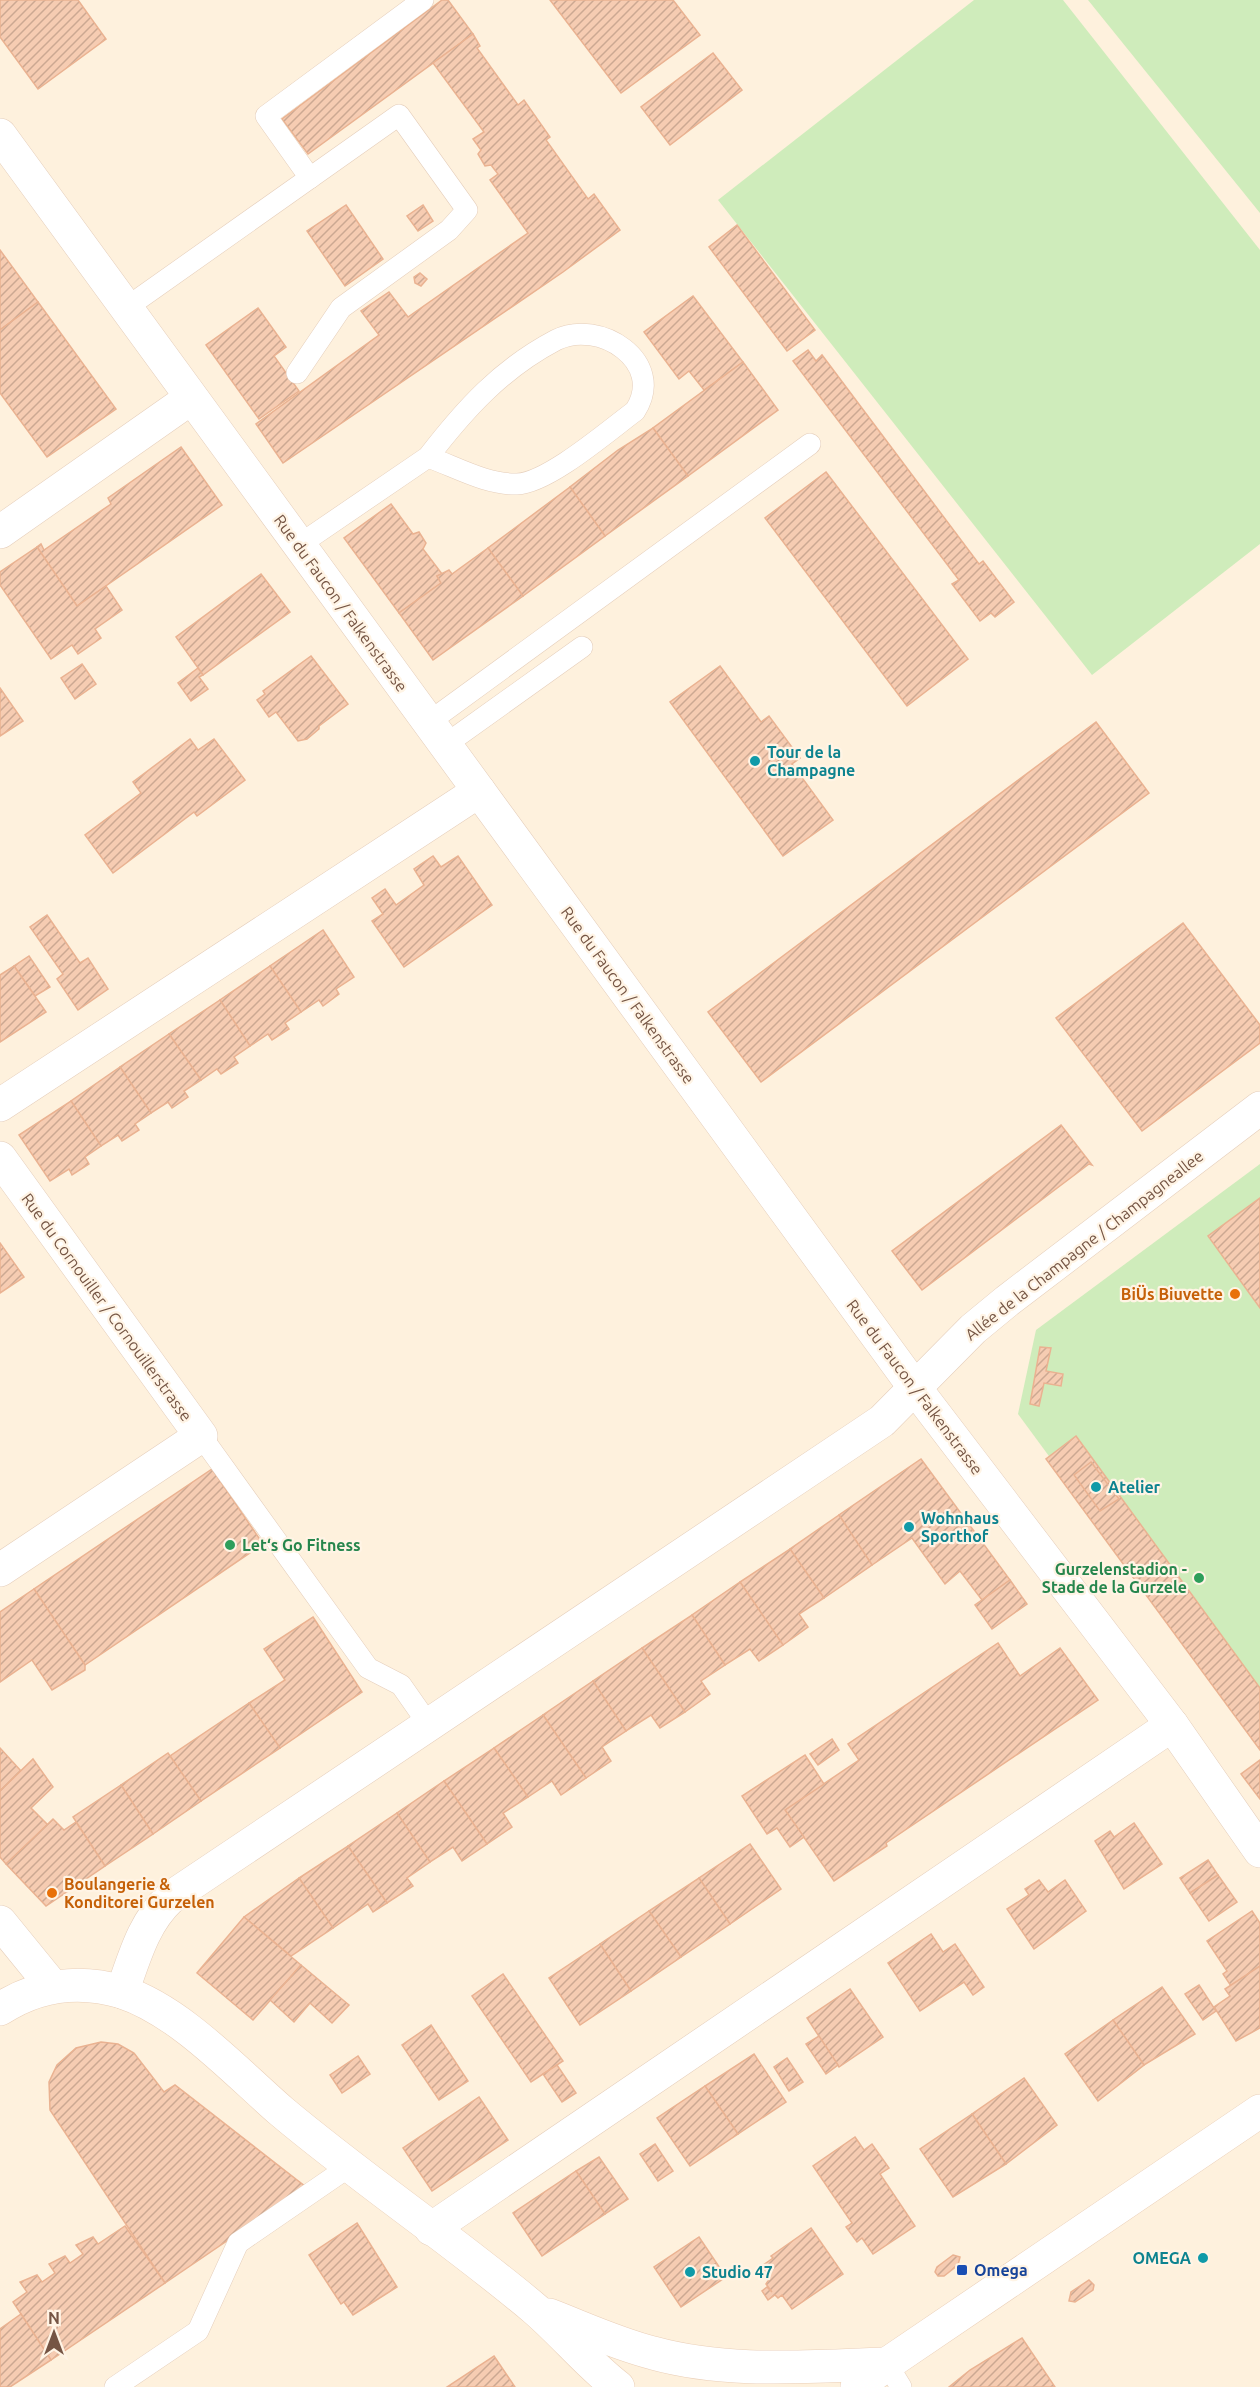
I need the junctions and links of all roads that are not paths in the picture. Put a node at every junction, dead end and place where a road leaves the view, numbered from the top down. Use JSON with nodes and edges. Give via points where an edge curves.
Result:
{"nodes":[{"id":1,"x":423,"y":0,"type":"edge"},
{"id":2,"x":0,"y":135,"type":"edge"},
{"id":3,"x":310,"y":178,"type":"junction"},
{"id":4,"x":126,"y":308,"type":"junction"},
{"id":5,"x":297,"y":373,"type":"dead end"},
{"id":6,"x":191,"y":398,"type":"junction"},
{"id":7,"x":810,"y":444,"type":"dead end"},
{"id":8,"x":428,"y":457,"type":"junction"},
{"id":9,"x":0,"y":532,"type":"edge"},
{"id":10,"x":299,"y":545,"type":"junction"},
{"id":11,"x":582,"y":647,"type":"dead end"},
{"id":12,"x":437,"y":734,"type":"junction"},
{"id":13,"x":479,"y":791,"type":"junction"},
{"id":14,"x":0,"y":1105,"type":"edge"},
{"id":15,"x":1260,"y":1108,"type":"edge"},
{"id":16,"x":0,"y":1158,"type":"edge"},
{"id":17,"x":915,"y":1388,"type":"junction"},
{"id":18,"x":201,"y":1436,"type":"junction"},
{"id":19,"x":0,"y":1570,"type":"edge"},
{"id":20,"x":429,"y":1725,"type":"junction"},
{"id":21,"x":1172,"y":1725,"type":"junction"},
{"id":22,"x":1260,"y":1851,"type":"edge"},
{"id":23,"x":0,"y":1922,"type":"edge"},
{"id":24,"x":53,"y":1987,"type":"junction"},
{"id":25,"x":122,"y":1992,"type":"junction"},
{"id":26,"x":0,"y":2009,"type":"edge"},
{"id":27,"x":1260,"y":2112,"type":"edge"},
{"id":28,"x":350,"y":2166,"type":"junction"},
{"id":29,"x":431,"y":2229,"type":"junction"},
{"id":30,"x":536,"y":2310,"type":"junction"},
{"id":31,"x":774,"y":2374,"type":"edge"},
{"id":32,"x":894,"y":2375,"type":"edge"},
{"id":33,"x":115,"y":2387,"type":"edge"},
{"id":34,"x":618,"y":2387,"type":"edge"},
{"id":35,"x":719,"y":2387,"type":"edge"},
{"id":36,"x":857,"y":2387,"type":"edge"}],
"edges":[{"from":1,"to":3,"type":"lane","via":[[266,116]]},
{"from":2,"to":4,"type":"street","name":"Rue du Faucon / Falkenstrasse"},
{"from":3,"to":4,"type":"lane"},
{"from":3,"to":5,"type":"lane","via":[[399,115],[467,210],[449,230],[341,308]]},
{"from":4,"to":6,"type":"street","name":"Rue du Faucon / Falkenstrasse"},
{"from":6,"to":9,"type":"street"},
{"from":6,"to":10,"type":"street","name":"Rue du Faucon / Falkenstrasse"},
{"from":7,"to":12,"type":"lane"},
{"from":8,"to":8,"type":"lane","via":[[492,481],[517,484],[540,480],[635,411],[645,386],[640,366],[618,346],[600,338],[586,335],[558,339],[490,386],[466,408]]},
{"from":8,"to":10,"type":"lane"},
{"from":10,"to":12,"type":"street","name":"Rue du Faucon / Falkenstrasse"},
{"from":11,"to":12,"type":"lane"},
{"from":12,"to":13,"type":"street","name":"Rue du Faucon / Falkenstrasse"},
{"from":13,"to":14,"type":"street"},
{"from":13,"to":17,"type":"street","name":"Rue du Faucon / Falkenstrasse"},
{"from":15,"to":17,"type":"street","name":"Allée de la Champagne / Champagneallee","via":[[1007,1301]]},
{"from":16,"to":18,"type":"street","name":"Rue du Cornouiller / Cornouillerstrasse"},
{"from":17,"to":20,"type":"street","name":"Allée de la Champagne / Champagneallee","via":[[882,1421]]},
{"from":17,"to":21,"type":"street","name":"Rue du Faucon / Falkenstrasse"},
{"from":18,"to":19,"type":"street","name":"Rue du Cornouiller / Cornouillerstrasse"},
{"from":18,"to":20,"type":"lane","via":[[368,1668],[401,1685]]},
{"from":20,"to":25,"type":"street","name":"Allée de la Champagne / Champagneallee","via":[[170,1898],[147,1927]]},
{"from":21,"to":22,"type":"street","name":"Rue du Faucon / Falkenstrasse"},
{"from":21,"to":29,"type":"street"},
{"from":23,"to":24,"type":"street"},
{"from":24,"to":25,"type":"street","via":[[87,1985]]},
{"from":24,"to":26,"type":"street"},
{"from":25,"to":28,"type":"street","via":[[171,2018]]},
{"from":27,"to":32,"type":"street"},
{"from":28,"to":29,"type":"street"},
{"from":28,"to":33,"type":"lane","via":[[238,2243],[198,2331]]},
{"from":29,"to":30,"type":"street"},
{"from":30,"to":31,"type":"street","via":[[654,2354]]},
{"from":30,"to":34,"type":"street"},
{"from":31,"to":32,"type":"street"},
{"from":31,"to":35,"type":"street"},
{"from":32,"to":36,"type":"street"}]}
